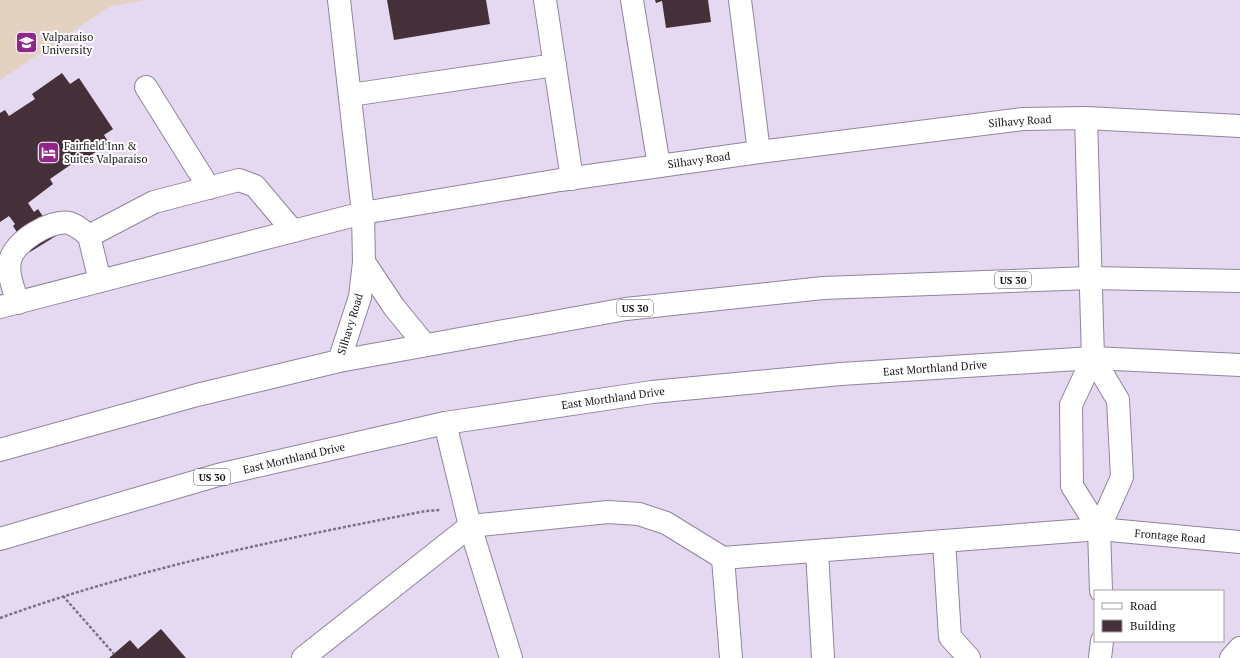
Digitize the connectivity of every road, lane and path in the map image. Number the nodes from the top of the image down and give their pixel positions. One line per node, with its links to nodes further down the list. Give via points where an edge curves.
1 (339, 0): 9 (main road)
2 (545, 0): 7 (main road)
3 (632, 0): 6 (main road)
4 (644, 0): 6 (main road, via 645,5)
5 (740, 0): 12 (main road)
6 (637, 31): 13 (main road)
7 (555, 65): 9 (main road); 14 (main road)
8 (146, 86): 15 (main road)
9 (350, 95): 16 (main road)
10 (1086, 118): 11 (main road, Silhavy Road); 12 (main road, Silhavy Road, via 1023,119); 20 (main road)
11 (1240, 126)
12 (759, 152): 13 (main road, Silhavy Road)
13 (659, 166): 14 (main road, Silhavy Road)
14 (572, 178): 16 (main road, Silhavy Road)
15 (209, 188): 17 (main road, via 239,180 256,186); 18 (main road, via 154,202)
16 (363, 213): 17 (main road); 19 (main road, Silhavy Road)
17 (293, 231): 21 (main road)
18 (89, 236): 21 (main road); 23 (main road, via 79,227 57,223 28,237 17,247 10,259)
19 (364, 262): 24 (main road, via 394,307); 26 (main road, Silhavy Road, via 360,297)
20 (1091, 278): 22 (main road, US 30); 24 (main road, US 30, via 824,288 626,309); 25 (main road)
21 (100, 281): 23 (main road)
22 (1240, 281)
23 (9, 305)
24 (425, 345): 26 (main road, US 30)
25 (1093, 358): 27 (main road, East Morthland Drive / US 30); 28 (main road, East Morthland Drive / US 30, via 841,374 665,391); 31 (main road, via 1118,400 1122,477); 31 (main road, via 1071,405 1072,486)
26 (339, 361): 29 (main road, US 30, via 197,395)
27 (1240, 365)
28 (445, 423): 30 (main road); 32 (main road, East Morthland Drive / US 30, via 218,475)
29 (0, 450)
30 (468, 517): 36 (main road, via 608,512 640,514 666,523); 38 (path, via 426,511 297,536 168,567); 44 (main road); 45 (main road)
31 (1099, 529): 33 (main road, Frontage Road); 34 (main road, Frontage Road); 37 (main road)
32 (0, 539)
33 (944, 541): 35 (main road, Frontage Road); 47 (main road, via 950,637)
34 (1240, 542)
35 (817, 550): 36 (main road, Frontage Road); 42 (main road)
36 (723, 558): 46 (main road)
37 (1101, 590)
38 (63, 596): 39 (path); 43 (path)
39 (0, 618)
40 (1102, 642): 48 (main road)
41 (1240, 648): 49 (main road)
42 (823, 651)
43 (114, 654)
44 (303, 658)
45 (511, 658)
46 (731, 658)
47 (969, 658)
48 (1100, 658)
49 (1231, 658)

